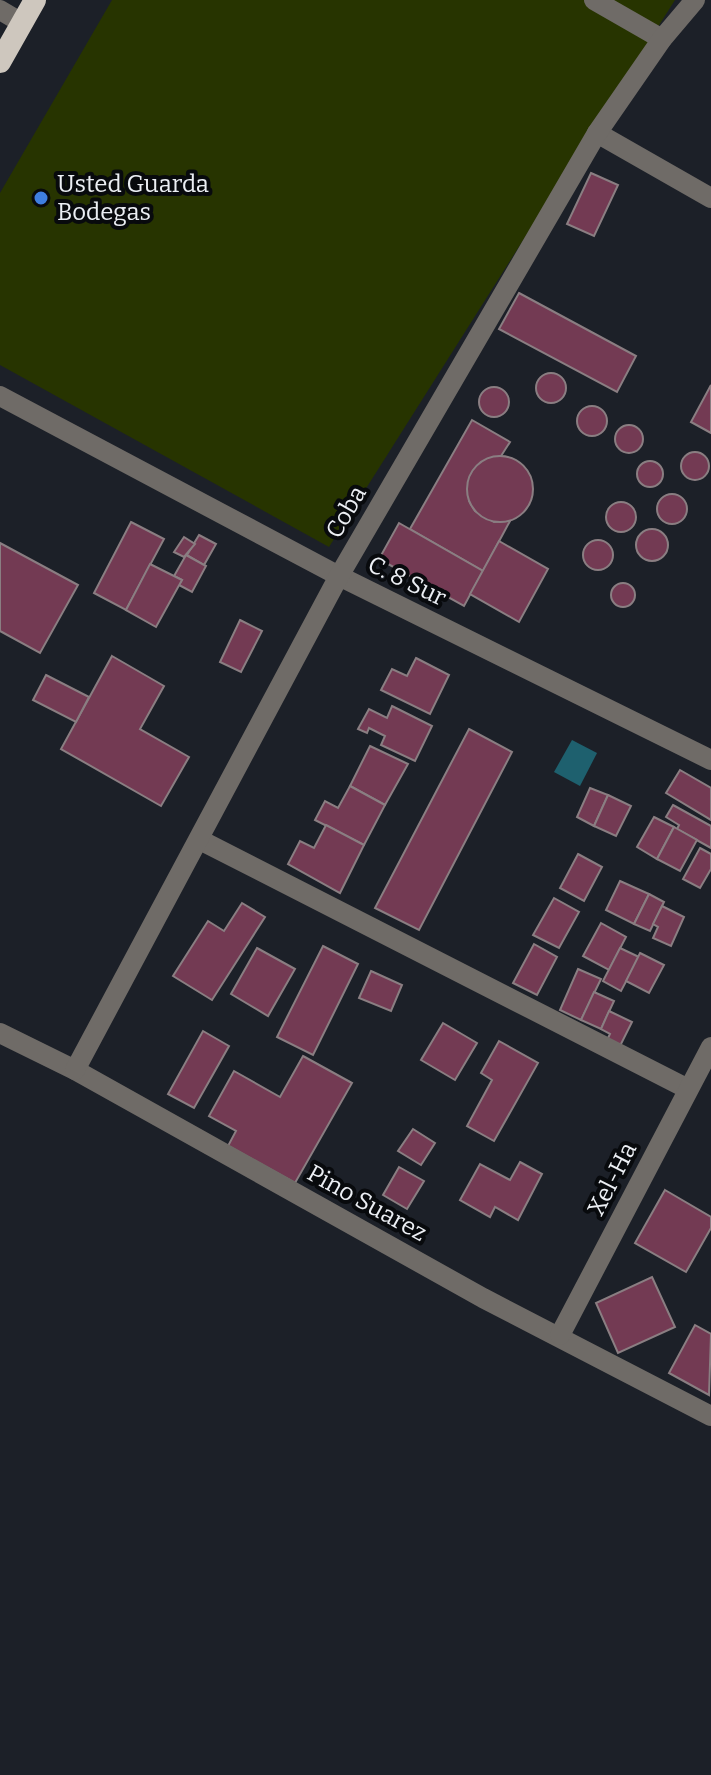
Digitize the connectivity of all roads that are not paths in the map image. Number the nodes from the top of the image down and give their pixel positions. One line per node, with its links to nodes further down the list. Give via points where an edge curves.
1 (35, 0): 5 (highway)
2 (594, 0): 6 (street)
3 (695, 0): 6 (street, Coba)
4 (0, 10): 5 (street)
5 (22, 23): 7 (highway)
6 (662, 39): 8 (street, Coba)
7 (0, 62)
8 (597, 133): 9 (street); 11 (street, Coba)
9 (711, 198)
10 (0, 396): 11 (street, C. 8 Sur)
11 (339, 576): 12 (street, C. 8 Sur); 13 (street, Coba)
12 (711, 760)
13 (200, 840): 16 (street, Coba); 17 (street)
14 (0, 1033): 16 (street, Pino Suarez)
15 (711, 1047): 17 (street, Xel-Ha)
16 (75, 1070): 18 (street, Pino Suarez, via 483,1298)
17 (688, 1089): 18 (street, Xel-Ha)
18 (560, 1335): 19 (street, Pino Suarez)
19 (711, 1416)

